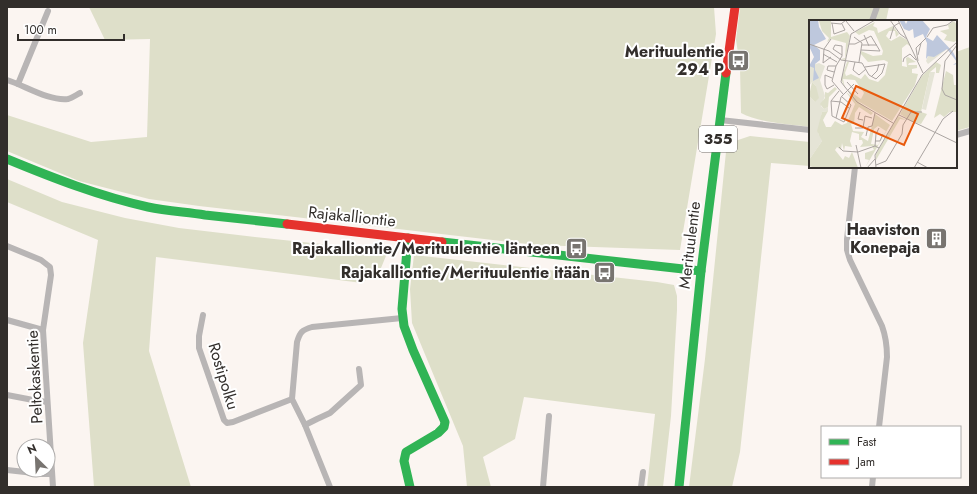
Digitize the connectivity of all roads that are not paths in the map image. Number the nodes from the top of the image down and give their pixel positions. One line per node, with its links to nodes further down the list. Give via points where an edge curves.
1 (735, 7): 8 (street, Merituulentie / 355)
2 (877, 7): 4 (street)
3 (48, 11): 6 (street)
4 (872, 20)
5 (7, 80): 6 (street)
6 (18, 84): 7 (street, via 58,99 70,99)
7 (80, 93)
8 (720, 120): 9 (street); 16 (street, Merituulentie / 355)
9 (809, 130)
10 (970, 132): 11 (street)
11 (957, 135)
12 (7, 159): 14 (street, Rajakalliontie, via 81,188 150,206)
13 (855, 168): 27 (street, via 846,239 847,250 886,337)
14 (408, 238): 16 (street, Rajakalliontie); 18 (street)
15 (7, 246): 20 (street, Peltokaskentie, via 41,260 50,267)
16 (701, 271): 34 (street, Merituulentie / 355)
17 (203, 315): 23 (street, Rostipolku, via 199,348 227,423)
18 (402, 318): 23 (street, via 303,330 296,342); 31 (street, via 410,345 445,422 438,433 406,452 404,461)
19 (7, 320): 20 (street)
20 (42, 330): 24 (street, Peltokaskentie)
21 (359, 369): 26 (street, via 361,385 330,413)
22 (7, 395): 24 (street)
23 (292, 399): 26 (street)
24 (47, 402): 28 (street, Peltokaskentie)
25 (549, 416): 32 (street)
26 (305, 425): 30 (street)
27 (879, 426)
28 (50, 438)
29 (642, 472): 33 (street)
30 (330, 487)
31 (410, 487)
32 (543, 487)
33 (641, 487)
34 (678, 487)

